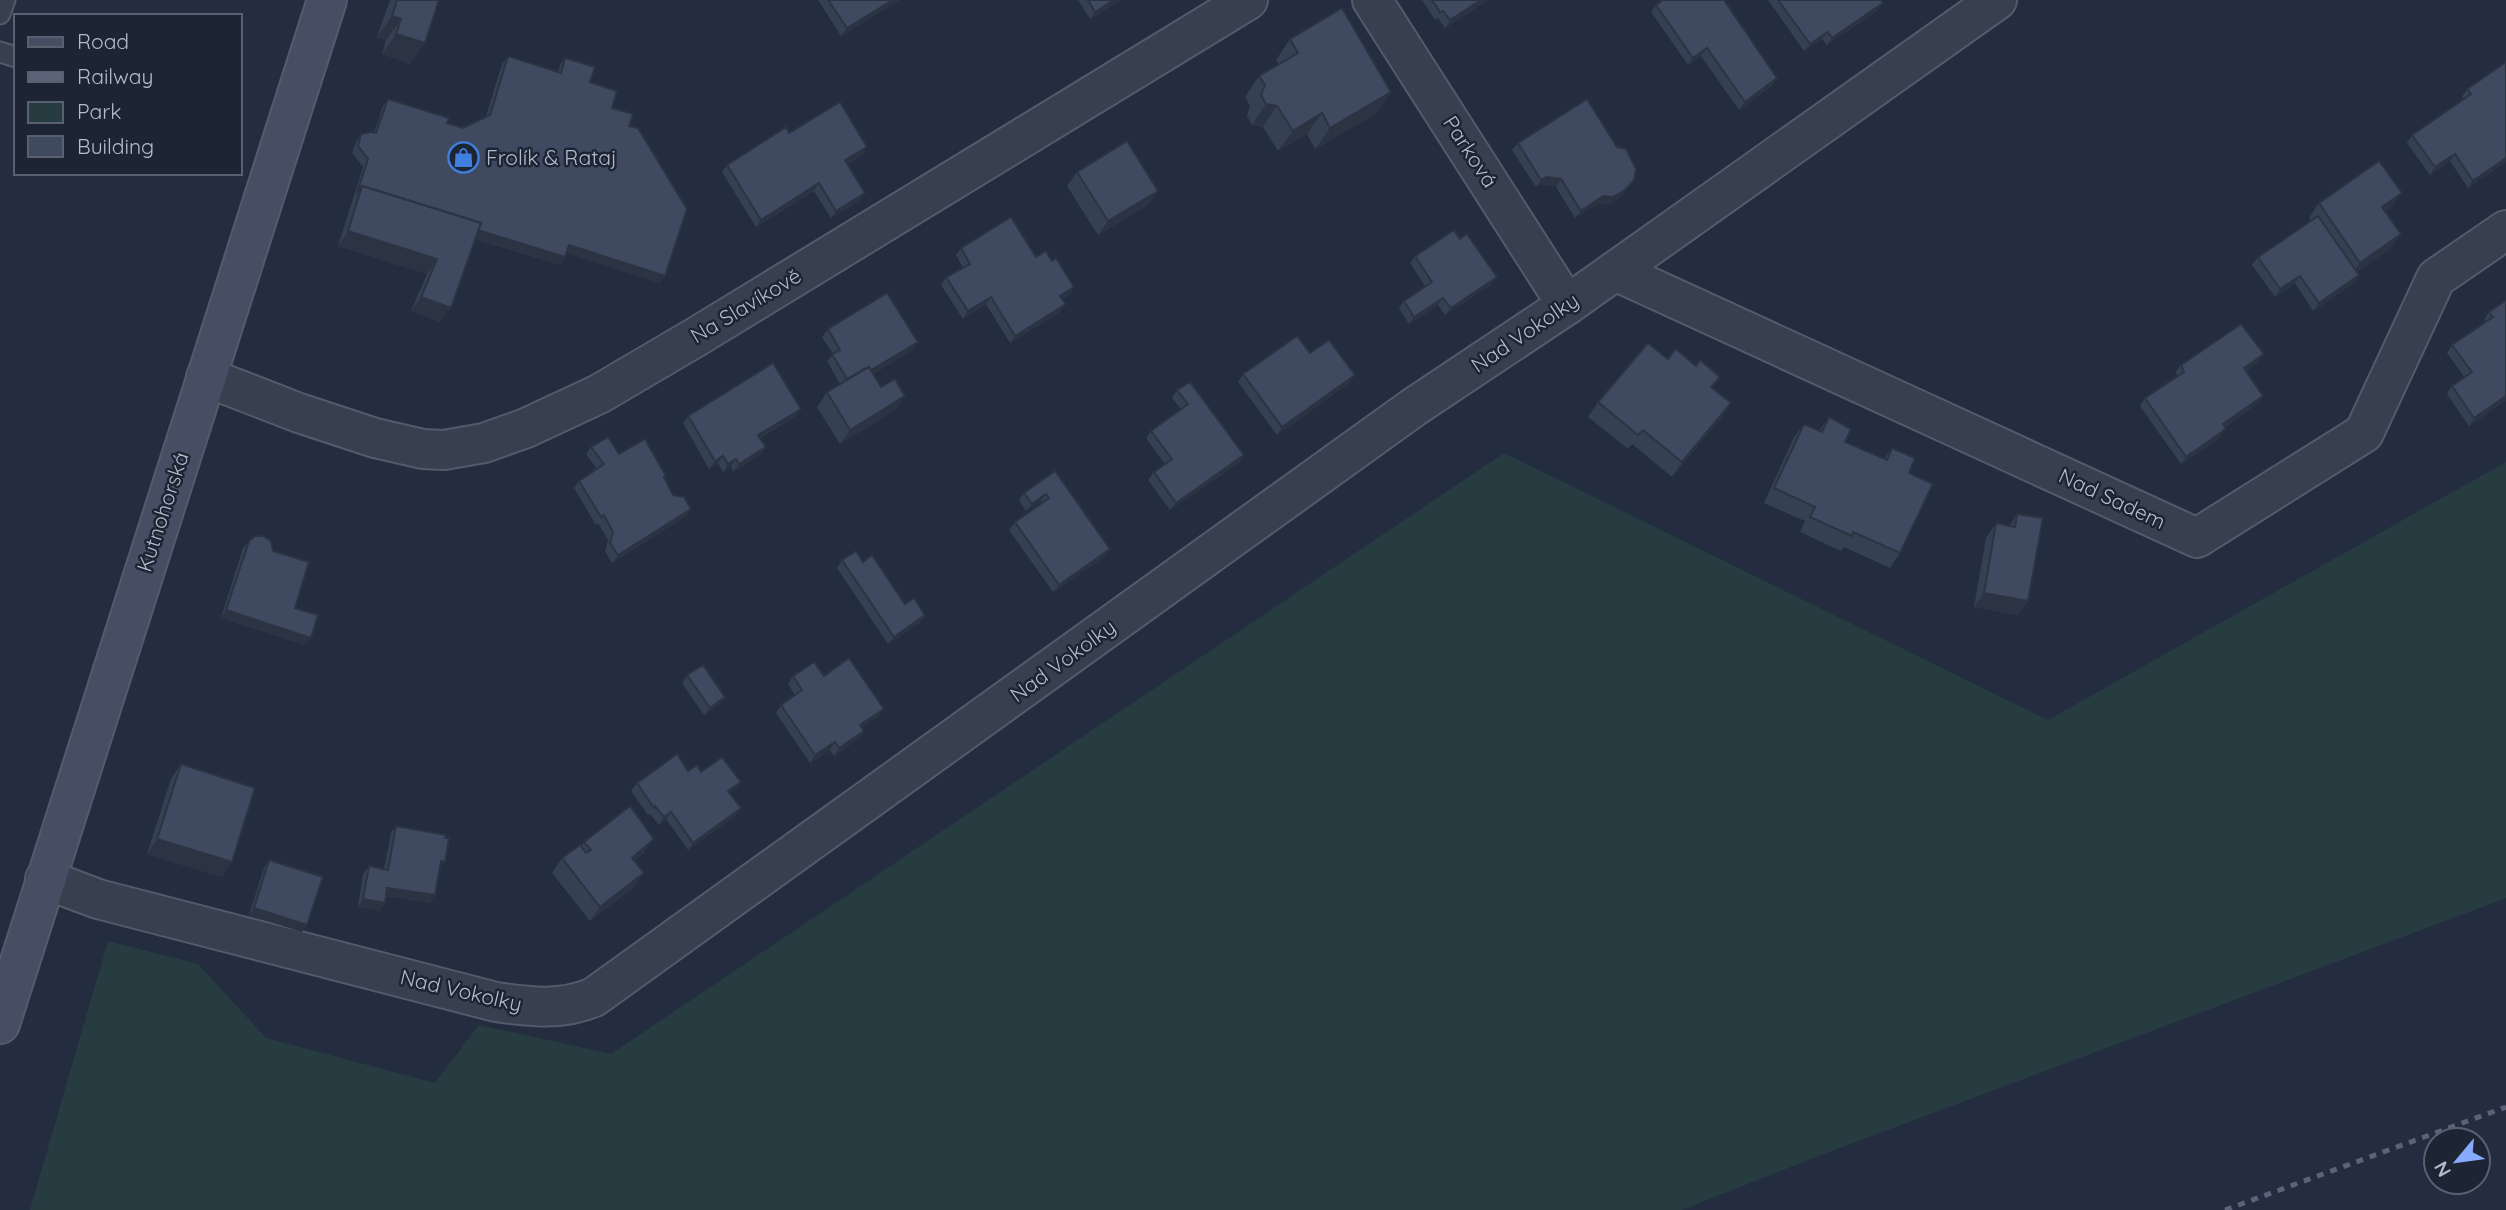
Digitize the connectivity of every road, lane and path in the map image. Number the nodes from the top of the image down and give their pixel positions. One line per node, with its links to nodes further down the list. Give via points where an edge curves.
1 (5, 0): 6 (lane)
2 (327, 0): 10 (main road, Kutnohorská)
3 (1248, 0): 10 (street, Na Slavíkově, via 696,337 599,394 526,429 484,443 424,449 362,434)
4 (1372, 0): 9 (street, Parková)
5 (1997, 0): 8 (street, Nad Vokolky)
6 (0, 14)
7 (2506, 230): 8 (street, Nad Sadem, via 2436,278 2364,433 2197,538)
8 (1615, 271): 9 (street, Nad Vokolky)
9 (1567, 305): 11 (street, Nad Vokolky, via 1414,407 617,983 582,1002 552,1007 496,1002 120,905)
10 (206, 377): 11 (main road, Kutnohorská)
11 (45, 879): 12 (main road, Kutnohorská)
12 (0, 1024)

